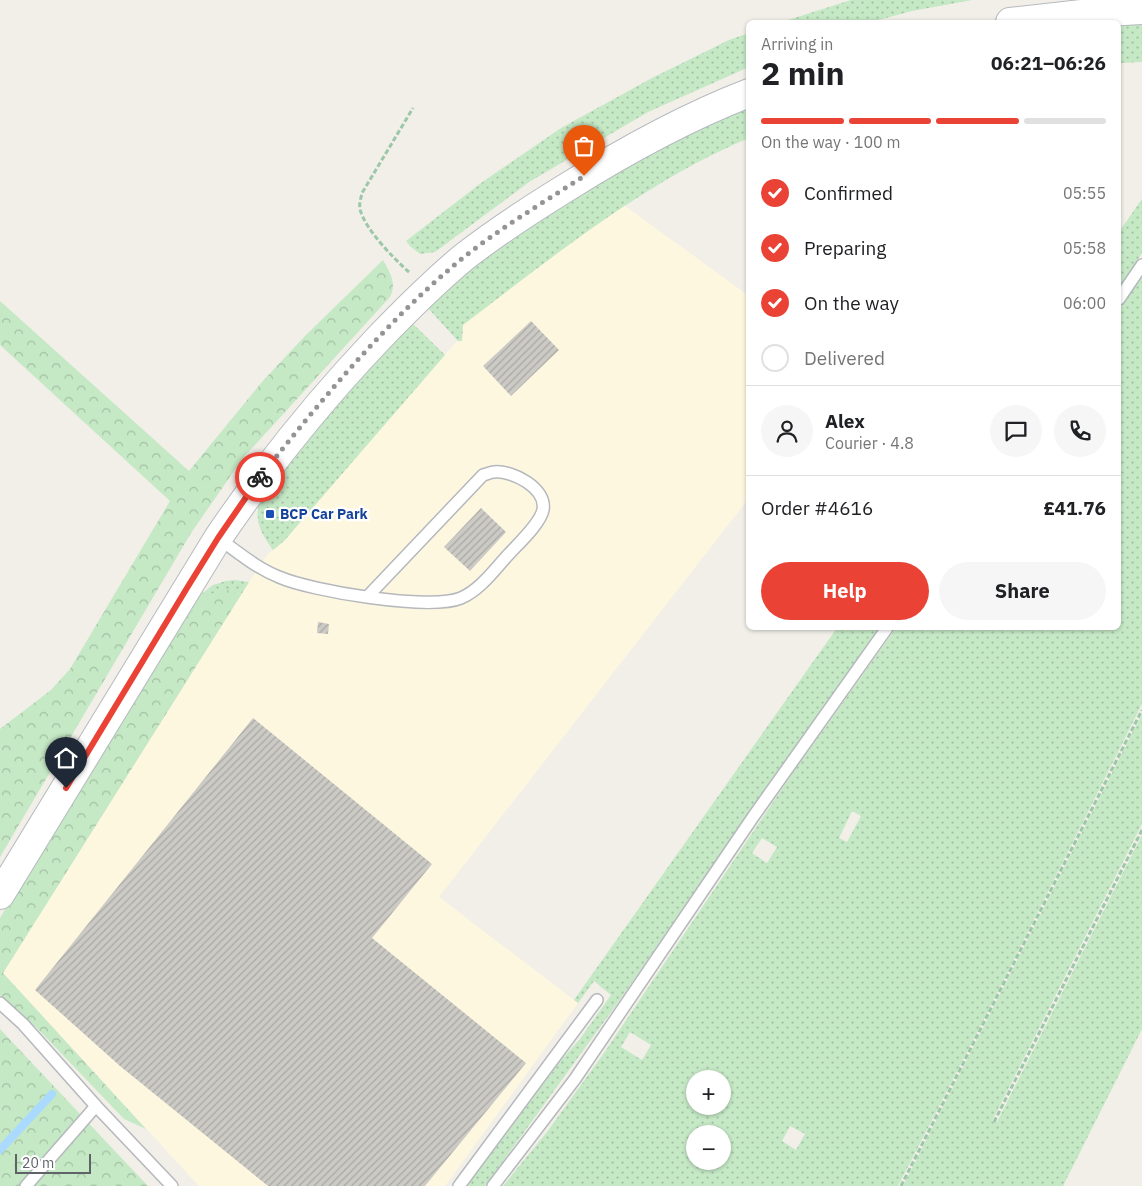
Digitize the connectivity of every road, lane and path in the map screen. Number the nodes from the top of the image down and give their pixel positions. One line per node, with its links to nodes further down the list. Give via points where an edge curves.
1 (1142, 10): 2 (street)
2 (1028, 20)
3 (746, 93): 6 (street, via 638,145 584,176 525,213 465,257)
4 (413, 108): 6 (path, via 362,193 360,210 388,254)
5 (1142, 265): 7 (lane)
6 (428, 290): 8 (street, via 351,368 296,432 252,487)
7 (1121, 296)
8 (218, 538): 9 (lane, via 258,567 277,576 309,586); 13 (street)
9 (368, 596): 9 (lane, via 426,602 453,601 464,597 534,525 543,511 538,492 509,474 495,472 483,475)
10 (886, 630): 21 (lane, via 748,824 575,1079)
11 (1142, 710): 22 (path)
12 (1142, 830): 17 (path)
13 (0, 895)
14 (597, 1000): 20 (lane)
15 (0, 1003): 16 (lane, via 23,1024)
16 (96, 1106): 18 (lane); 19 (lane)
17 (994, 1122)
18 (26, 1186)
19 (172, 1186)
20 (459, 1186)
21 (493, 1186)
22 (901, 1186)

